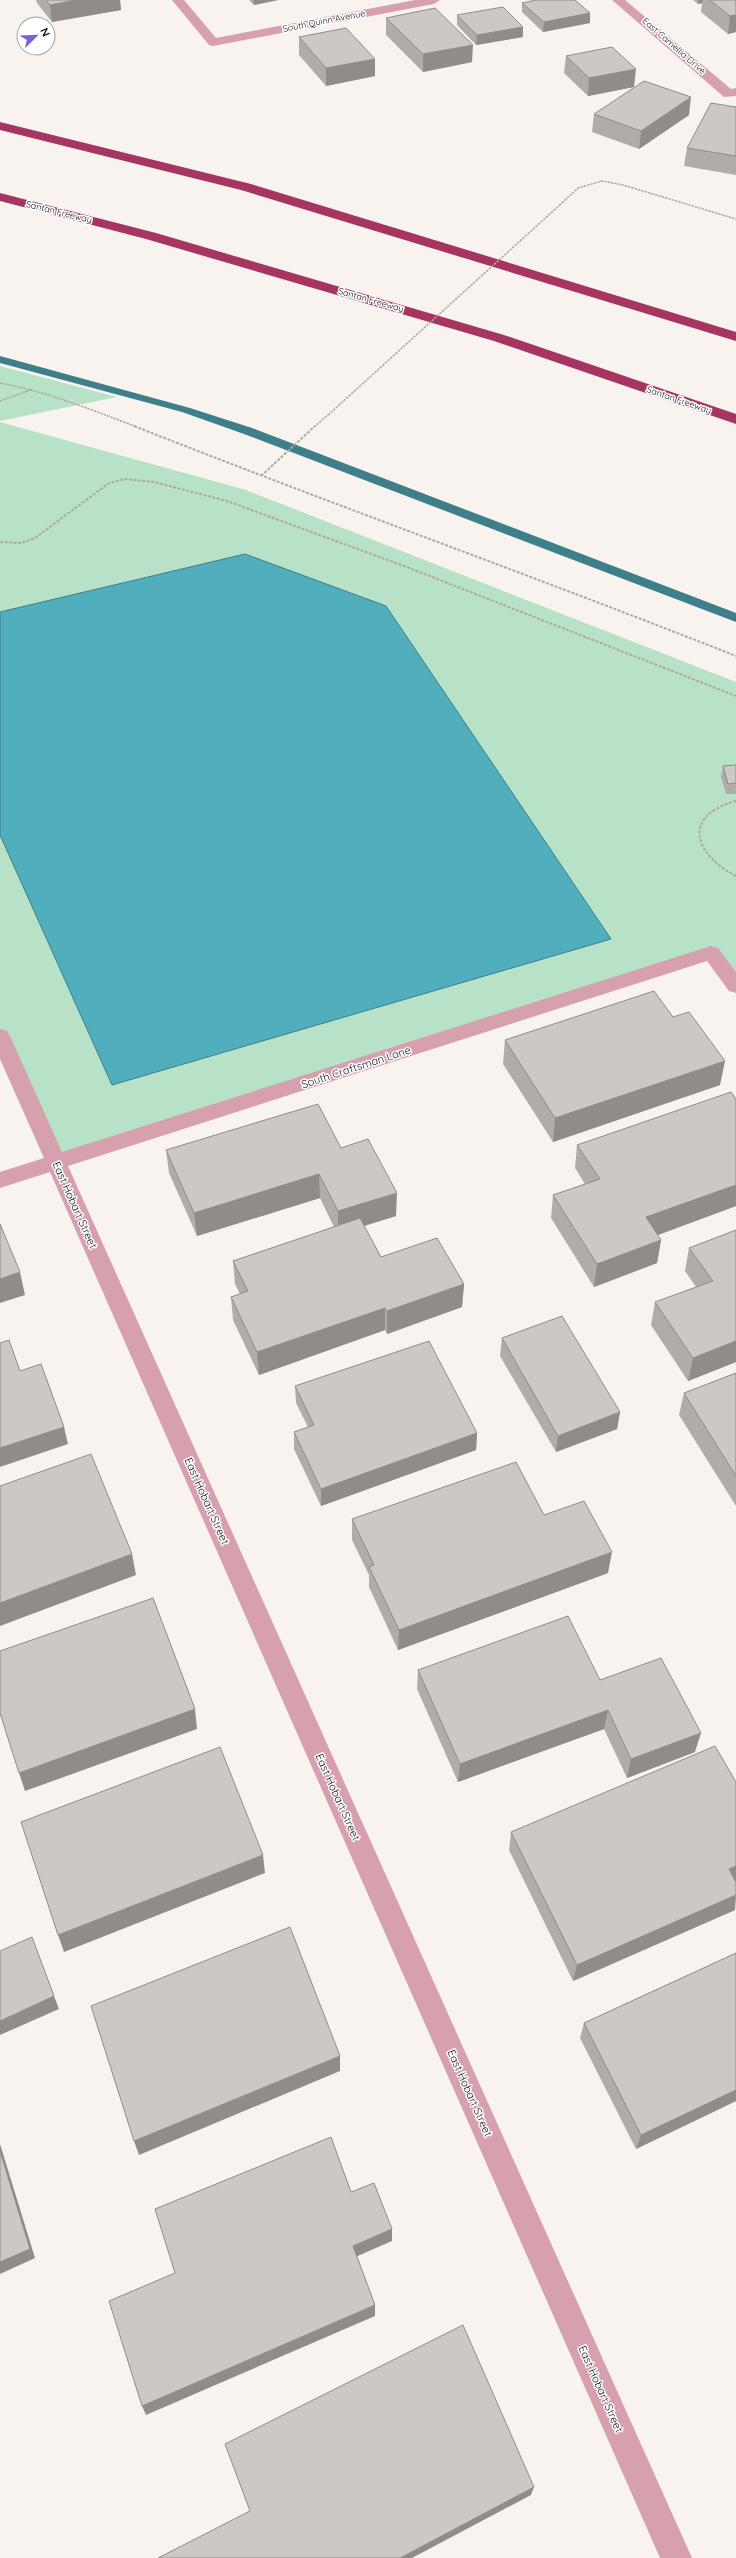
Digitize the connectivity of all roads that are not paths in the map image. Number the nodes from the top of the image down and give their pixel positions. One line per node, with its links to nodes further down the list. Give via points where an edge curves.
1 (178, 0): 2 (street, South Quinn Avenue, via 213,42)
2 (434, 0)
3 (618, 0): 4 (street, East Camellia Drive)
4 (732, 93)
5 (0, 126): 7 (highway, via 246,187)
6 (0, 197): 8 (highway, Santan Freeway, via 151,236 499,338)
7 (736, 337)
8 (736, 419)
9 (736, 986): 11 (street, South Craftsman Lane, via 711,953)
10 (0, 1036): 11 (street, East Hobart Street)
11 (57, 1162): 12 (street, South Craftsman Lane); 13 (street, East Hobart Street)
12 (0, 1180)
13 (676, 2558)

